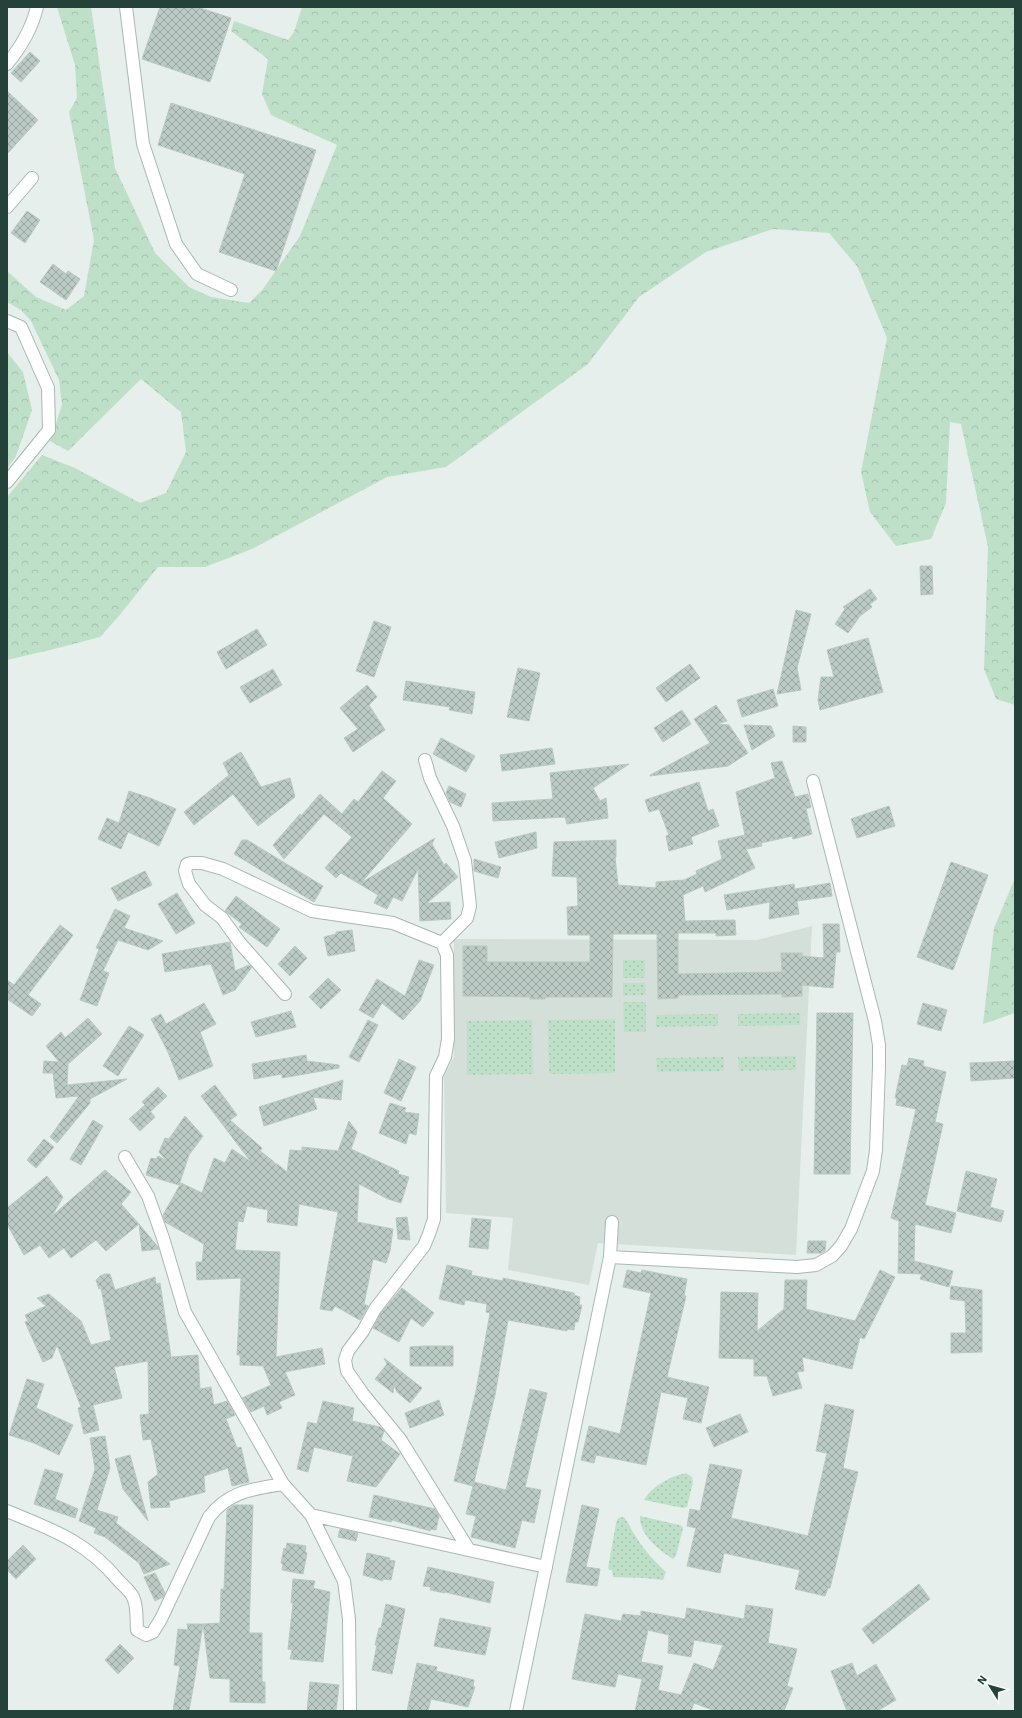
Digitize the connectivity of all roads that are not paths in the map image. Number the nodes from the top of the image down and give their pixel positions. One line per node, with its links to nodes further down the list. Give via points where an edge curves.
1 (37, 7): 3 (street, via 22,43)
2 (126, 7): 6 (street, via 143,144 176,244 197,274)
3 (7, 64)
4 (32, 178): 5 (street)
5 (7, 206)
6 (231, 290)
7 (7, 321): 8 (street, via 21,327 48,388 49,430)
8 (7, 482)
9 (425, 760): 11 (street, via 430,778 453,826 464,861 470,906 467,918)
10 (814, 781): 15 (street, via 879,1045 873,1171 851,1229 832,1256 816,1264 797,1267)
11 (442, 943): 12 (street, via 392,923 312,911 223,869 202,863 187,864 185,871 190,884 205,905 222,918 240,943); 19 (street, via 447,955 448,1039 445,1057 436,1076 434,1219 424,1246 375,1309 348,1351 346,1360 347,1371 400,1439)
12 (285, 994)
13 (126, 1157): 16 (street, via 148,1196 185,1312)
14 (612, 1222): 15 (street)
15 (610, 1257): 20 (street)
16 (283, 1484): 17 (street, via 232,1496 218,1506 209,1517 161,1619 153,1632 146,1635 137,1630 133,1597 92,1553 75,1541); 18 (street)
17 (7, 1511)
18 (311, 1515): 19 (street); 21 (street, via 344,1581 350,1619)
19 (469, 1550): 20 (street)
20 (546, 1566): 22 (street)
21 (350, 1711)
22 (516, 1711)

